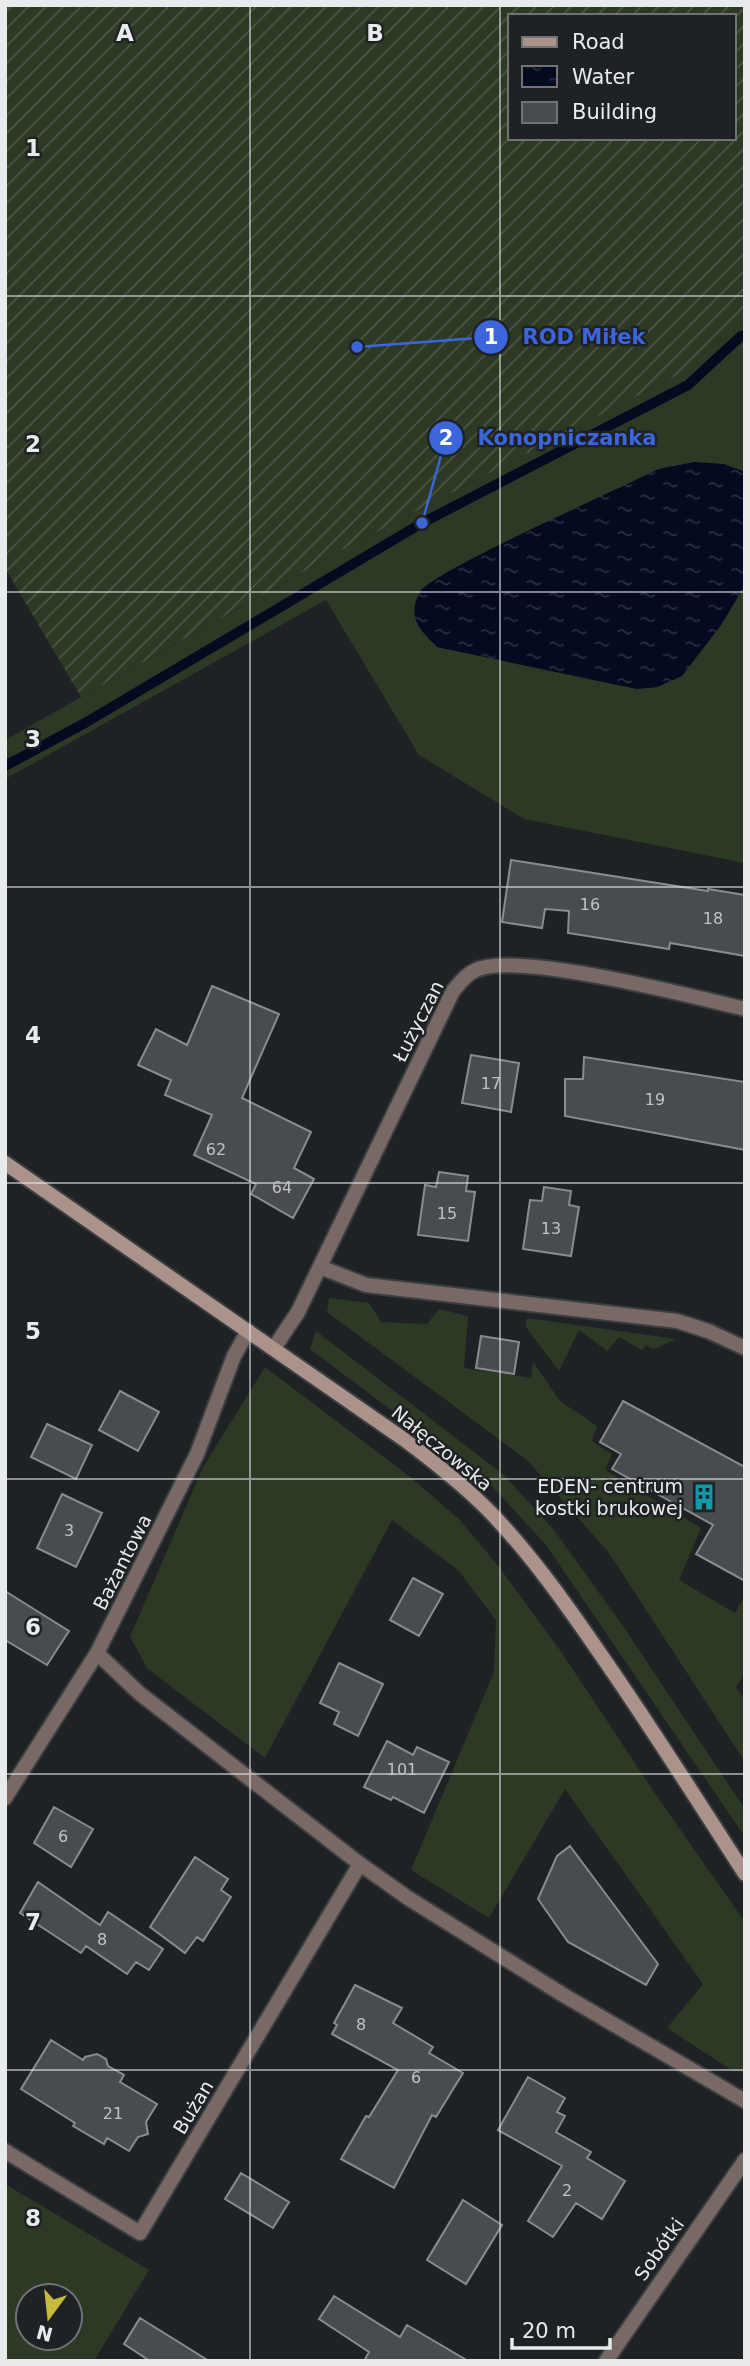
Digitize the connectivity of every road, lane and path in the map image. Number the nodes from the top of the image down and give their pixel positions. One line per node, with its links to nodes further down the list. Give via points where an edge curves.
1 (745, 1009): 3 (street, Łużyczan, via 571,972 496,966 464,977 453,991)
2 (5, 1163): 4 (main road, Nałęczowska)
3 (320, 1267): 5 (street, Łużyczan); 6 (street, via 366,1285 677,1321)
4 (248, 1331): 5 (main road, Nałęczowska); 7 (street, Bażantowa, via 197,1454)
5 (274, 1348): 10 (main road, Nałęczowska, via 430,1459 509,1533 563,1600)
6 (745, 1348)
7 (97, 1653): 8 (street, Bażantowa); 9 (street, via 139,1693)
8 (5, 1798)
9 (360, 1864): 11 (street, via 565,1996); 12 (street, Bużan, via 140,2233)
10 (745, 1874)
11 (745, 2101)
12 (5, 2151)
13 (745, 2160): 14 (street, Sobótki)
14 (606, 2361)

